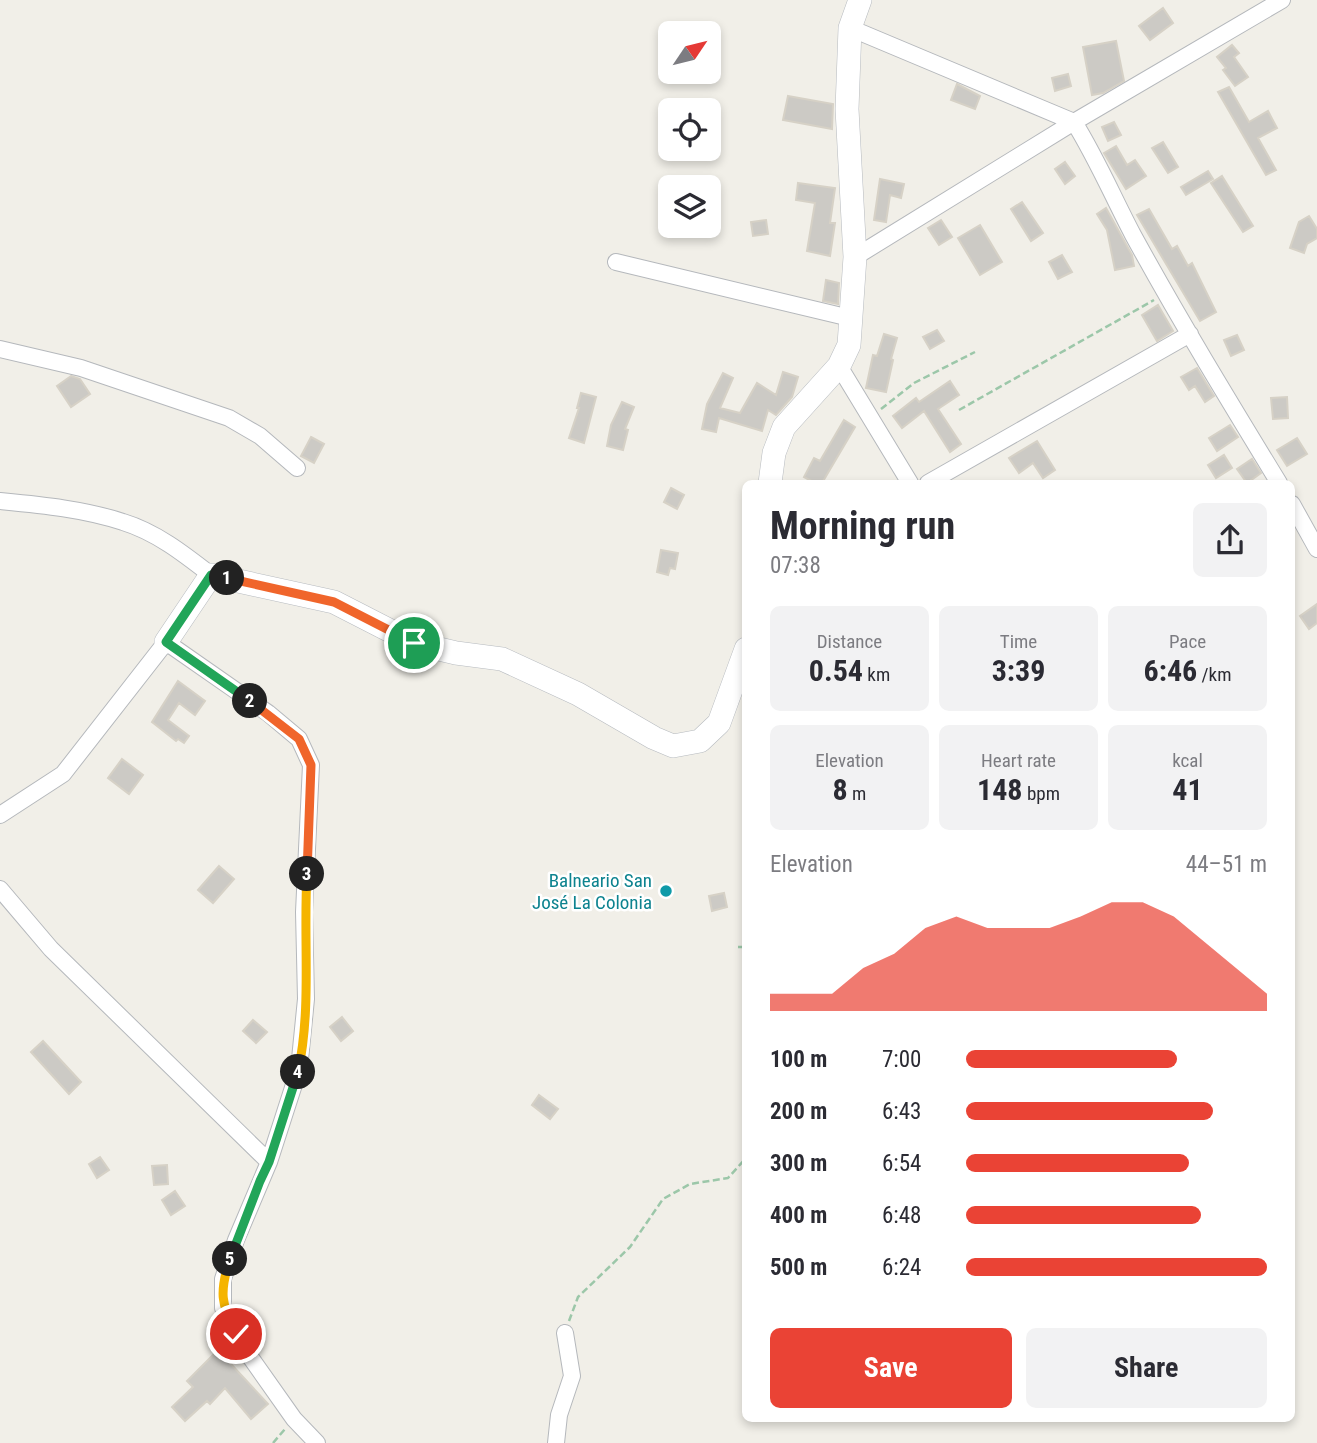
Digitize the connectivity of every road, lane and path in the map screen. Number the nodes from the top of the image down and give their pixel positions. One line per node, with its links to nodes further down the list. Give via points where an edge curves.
1 (860, 0): 3 (street)
2 (1282, 0): 4 (street)
3 (850, 28): 4 (street); 5 (street, via 847,108)
4 (1074, 122): 5 (street); 7 (street)
5 (855, 257): 8 (street)
6 (616, 262): 8 (street)
7 (1166, 293): 9 (street); 13 (path)
8 (850, 318): 12 (street, via 849,345)
9 (1190, 334): 18 (street); 19 (street)
10 (0, 349): 15 (street, via 81,368 220,415 260,436)
11 (975, 352): 14 (path, via 914,383)
12 (839, 366): 14 (street); 16 (street, via 784,427)
13 (959, 410)
14 (870, 417): 17 (street)
15 (297, 468)
16 (770, 480)
17 (908, 480)
18 (933, 480)
19 (1277, 480)
20 (0, 501): 23 (street, via 124,522 174,546)
21 (1295, 509): 22 (street)
22 (1317, 549)
23 (211, 575): 24 (street); 25 (street, via 334,602 414,643 502,659 673,746 700,741 719,723)
24 (166, 642): 26 (street, via 63,774); 30 (street, via 299,739 311,765 304,912 306,999 299,1069)
25 (742, 660)
26 (0, 815)
27 (0, 889): 30 (street, via 51,949)
28 (738, 947): 29 (path)
29 (742, 947)
30 (269, 1162): 33 (street, via 223,1279 223,1308 246,1351 294,1419)
31 (742, 1163): 32 (path, via 729,1178 690,1184 663,1199 630,1247 578,1297)
32 (565, 1334): 34 (street, via 572,1376 559,1415)
33 (317, 1443)
34 (556, 1443)

